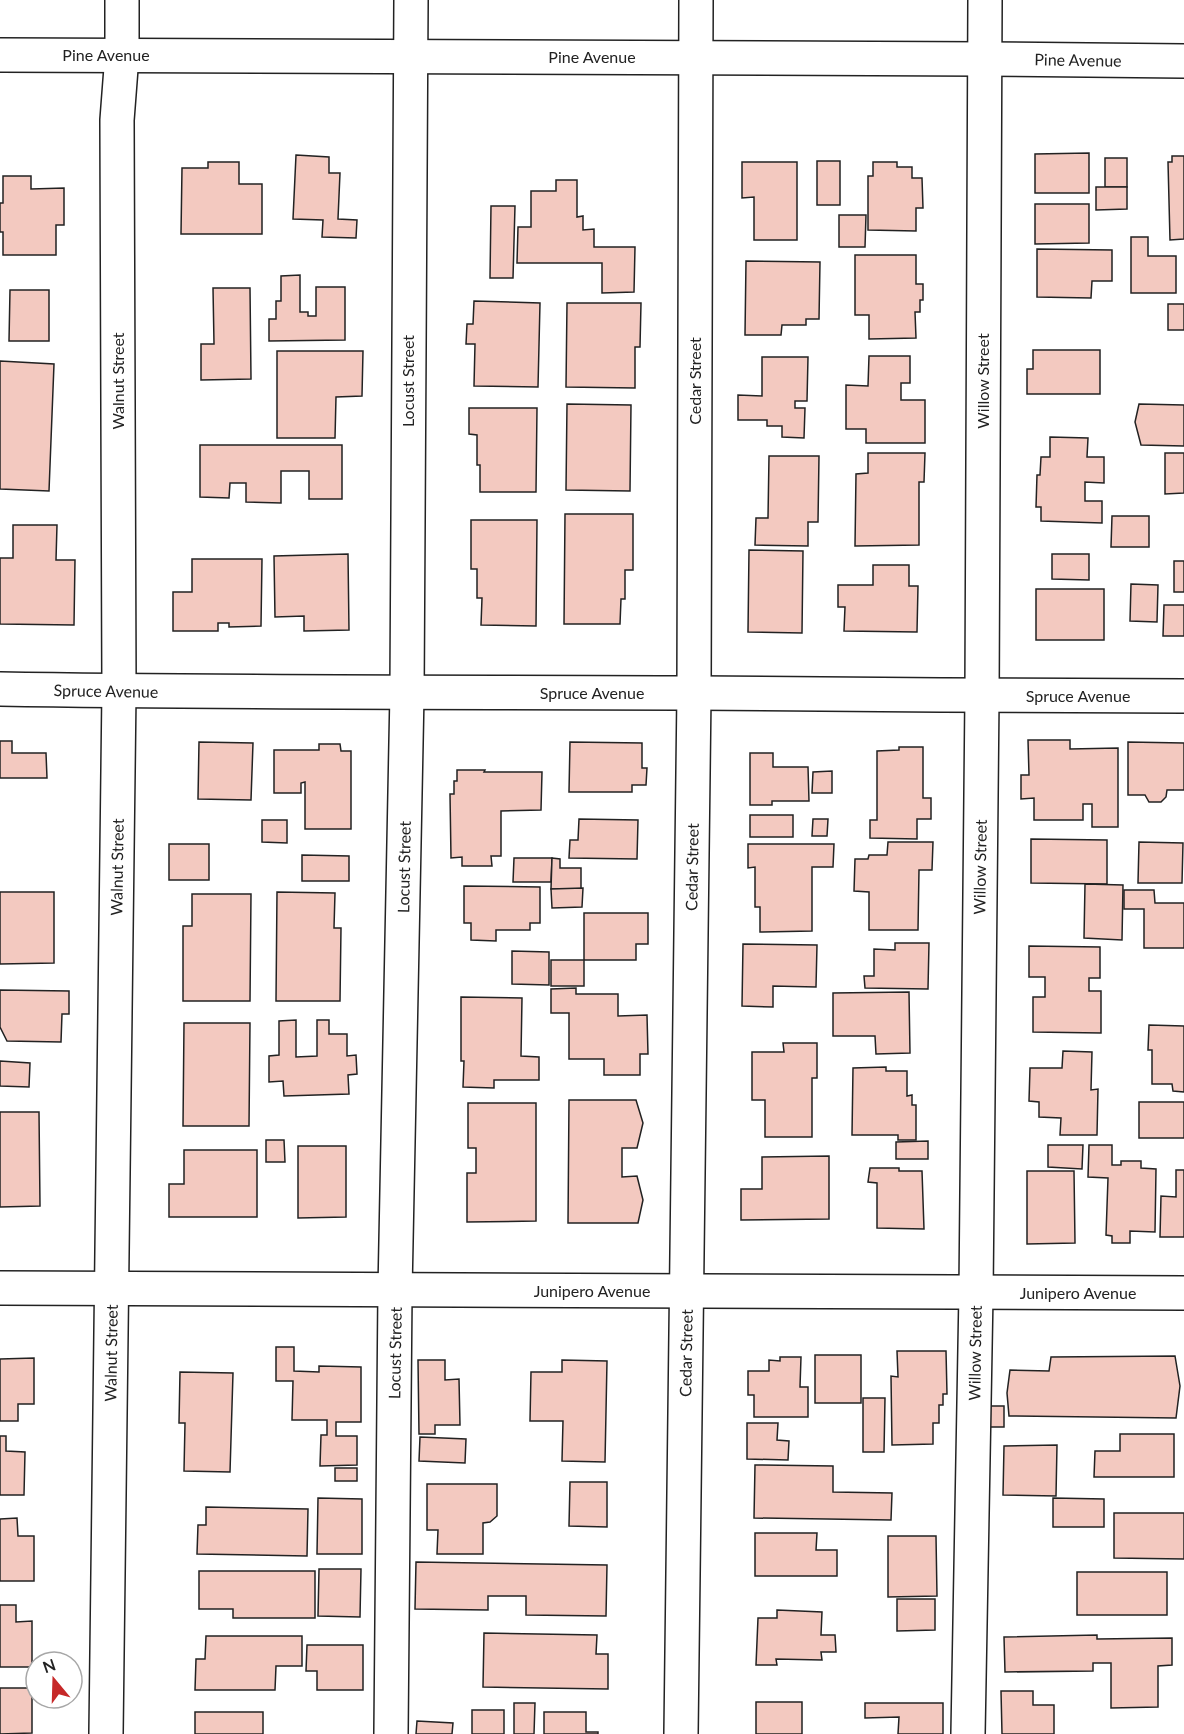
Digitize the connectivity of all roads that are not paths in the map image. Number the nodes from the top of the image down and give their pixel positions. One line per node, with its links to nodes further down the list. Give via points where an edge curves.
1 (122, 0): 6 (street, Walnut Street)
2 (411, 0): 7 (street, Locust Street)
3 (696, 0): 8 (street, Cedar Street)
4 (985, 0): 9 (street, Willow Street)
5 (0, 55): 6 (street, Pine Avenue)
6 (122, 55): 7 (street, Pine Avenue); 12 (street, Walnut Street, via 117,120)
7 (410, 56): 8 (street, Pine Avenue); 13 (street, Locust Street)
8 (696, 58): 9 (street, Pine Avenue); 14 (street, Cedar Street)
9 (984, 59): 10 (street, Pine Avenue); 15 (street, Willow Street)
10 (1184, 61)
11 (0, 689): 12 (street, Spruce Avenue)
12 (119, 691): 13 (street, Spruce Avenue); 18 (street, Walnut Street)
13 (407, 693): 14 (street, Spruce Avenue); 20 (street, Locust Street)
14 (694, 693): 15 (street, Spruce Avenue); 19 (street, Cedar Street)
15 (982, 696): 16 (street, Spruce Avenue); 21 (street, Willow Street)
16 (1184, 696)
17 (0, 1288): 18 (street, Junipero Avenue)
18 (112, 1289): 20 (street, Junipero Avenue); 23 (street, Walnut Street)
19 (687, 1290): 20 (street, Junipero Avenue); 21 (street, Junipero Avenue); 25 (street, Cedar Street)
20 (395, 1291): 24 (street, Locust Street)
21 (976, 1293): 22 (street, Junipero Avenue); 26 (street, Willow Street)
22 (1184, 1293)
23 (106, 1734)
24 (391, 1734)
25 (681, 1734)
26 (968, 1734)

